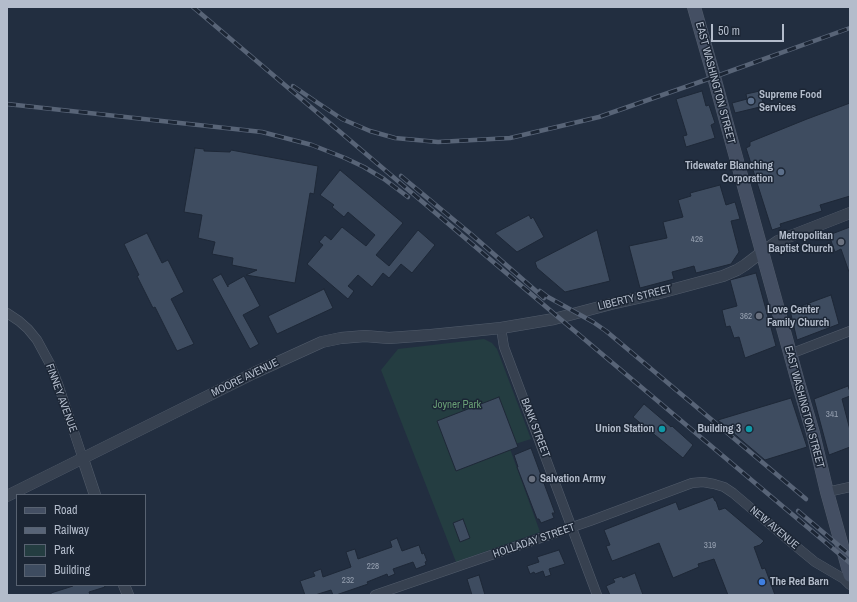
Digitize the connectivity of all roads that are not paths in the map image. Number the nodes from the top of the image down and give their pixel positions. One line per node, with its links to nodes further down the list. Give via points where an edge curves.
1 (694, 7): 3 (main road, EAST WASHINGTON STREET)
2 (850, 212): 3 (street, LIBERTY STREET, via 778,241)
3 (762, 252): 5 (street, LIBERTY STREET, via 745,266 723,276 554,319); 7 (main road, EAST WASHINGTON STREET)
4 (7, 313): 8 (street, FINNEY AVENUE, via 28,329 50,364)
5 (500, 328): 8 (street, MOORE AVENUE, via 388,338 365,336 322,342 254,373); 14 (street, BANK STREET, via 504,347)
6 (850, 331): 7 (street)
7 (790, 354): 11 (main road, EAST WASHINGTON STREET)
8 (83, 459): 12 (street, FINNEY AVENUE); 13 (street, MOORE AVENUE)
9 (692, 483): 14 (street, HOLLADAY STREET); 16 (street, NEW AVENUE, via 703,482 724,487 815,562)
10 (850, 487): 11 (street)
11 (827, 492): 15 (main road, EAST WASHINGTON STREET)
12 (95, 494)
13 (7, 496)
14 (572, 527): 17 (street, HOLLADAY STREET); 18 (street, BANK STREET)
15 (850, 575)
16 (850, 585)
17 (375, 595)
18 (597, 595)

